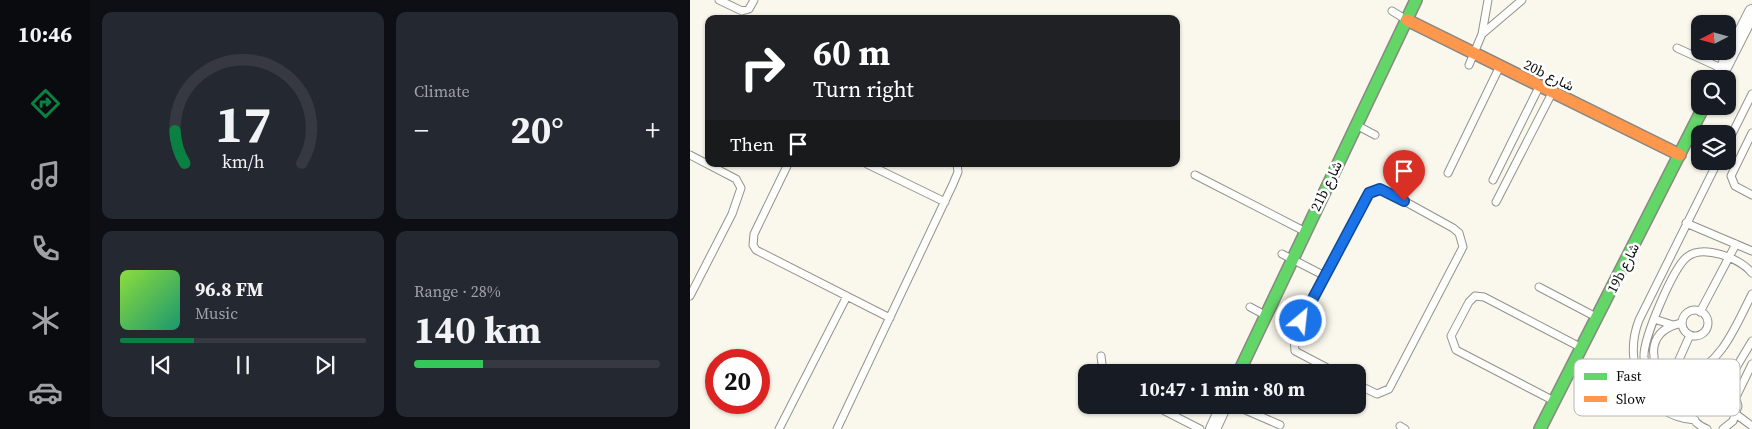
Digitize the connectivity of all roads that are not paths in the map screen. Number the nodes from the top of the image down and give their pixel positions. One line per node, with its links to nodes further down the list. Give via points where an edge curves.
1 (719, 0): 2 (lane, via 742,11 749,9)
2 (754, 0)
3 (1416, 0): 8 (street, 21b شارع)
4 (1488, 0): 9 (lane)
5 (1522, 0): 9 (lane)
6 (1392, 11): 8 (lane)
7 (1752, 12): 14 (street)
8 (1407, 20): 11 (street, 20b شارع); 19 (street, 21b شارع)
9 (1482, 34): 11 (lane)
10 (1677, 48): 13 (lane)
11 (1471, 60): 12 (street, 20b شارع)
12 (1500, 68): 15 (street, 20b شارع); 31 (lane)
13 (1714, 70)
14 (1723, 70)
15 (1539, 87): 16 (street, 20b شارع); 33 (lane)
16 (1552, 93): 23 (street, 20b شارع, via 1581,112); 36 (lane)
17 (1752, 94): 20 (lane)
18 (1700, 115): 23 (street, 19b شارع)
19 (1356, 125): 22 (lane); 38 (street, 21b شارع, via 1324,180)
20 (1736, 126)
21 (1752, 133): 34 (lane, via 1731,176 1735,186)
22 (1376, 135)
23 (1680, 154): 52 (street, 19b شارع, via 1634,234)
24 (690, 155): 25 (lane)
25 (705, 163)
26 (713, 167): 47 (lane, via 736,179 741,188 732,214)
27 (787, 167): 48 (lane, via 754,234 753,245 760,254)
28 (873, 167): 35 (lane)
29 (957, 167): 35 (lane, via 957,176)
30 (1713, 170): 37 (lane)
31 (1448, 173)
32 (1195, 175): 38 (lane)
33 (1493, 180)
34 (1752, 195)
35 (945, 202): 53 (lane)
36 (1496, 202)
37 (1686, 222): 39 (lane); 63 (lane, via 1639,320 1632,342)
38 (1304, 232): 41 (street, 21b شارع)
39 (1736, 244): 40 (lane); 42 (lane)
40 (1752, 251)
41 (1287, 256): 44 (lane); 51 (street, 21b شارع)
42 (1728, 259): 43 (lane); 50 (lane); 54 (lane, via 1705,252 1685,258)
43 (1752, 273)
44 (1325, 276): 70 (lane, via 1292,341 1295,351); 74 (lane, via 1365,198 1374,190 1386,191 1453,228 1462,240 1460,254 1389,389 1377,394)
45 (1539, 287): 52 (lane)
46 (1752, 294): 67 (lane)
47 (690, 296)
48 (846, 296): 53 (lane); 87 (lane)
49 (1250, 307): 51 (lane)
50 (1700, 312): 55 (lane, via 1690,312); 57 (lane, via 1708,321 1706,329 1701,335)
51 (1265, 315): 69 (street, 21b شارع)
52 (1598, 317): 59 (street, 19b شارع)
53 (890, 318): 88 (lane)
54 (1654, 319): 56 (lane); 64 (lane, via 1646,340)
55 (1682, 323): 56 (lane); 57 (lane)
56 (1674, 325): 65 (lane, via 1660,334 1653,349)
57 (1690, 335): 66 (lane)
58 (1752, 340): 60 (lane)
59 (1582, 348): 62 (street, 19b شارع); 76 (lane, via 1480,295 1469,302 1456,327 1451,340 1460,353)
60 (1750, 351): 73 (lane)
61 (1101, 356): 68 (lane)
62 (1576, 359)
63 (1634, 359)
64 (1644, 359)
65 (1654, 359)
66 (1678, 359)
67 (1715, 359)
68 (1102, 364)
69 (1243, 364)
70 (1320, 364)
71 (1574, 364): 76 (street, 19b شارع)
72 (1752, 364): 75 (lane)
73 (1740, 365)
74 (1366, 389)
75 (1740, 389)
76 (1555, 401): 83 (street, 19b شارع)
77 (1171, 414): 89 (lane)
78 (1220, 414): 90 (street)
79 (1255, 414): 85 (lane)
80 (1674, 416): 84 (lane)
81 (1736, 416): 92 (lane)
82 (1740, 416): 86 (lane)
83 (1539, 424)
84 (1696, 424): 91 (lane)
85 (1280, 425)
86 (1752, 426)
87 (779, 429)
88 (837, 429)
89 (1200, 429)
90 (1213, 429)
91 (1707, 429)
92 (1723, 429)

